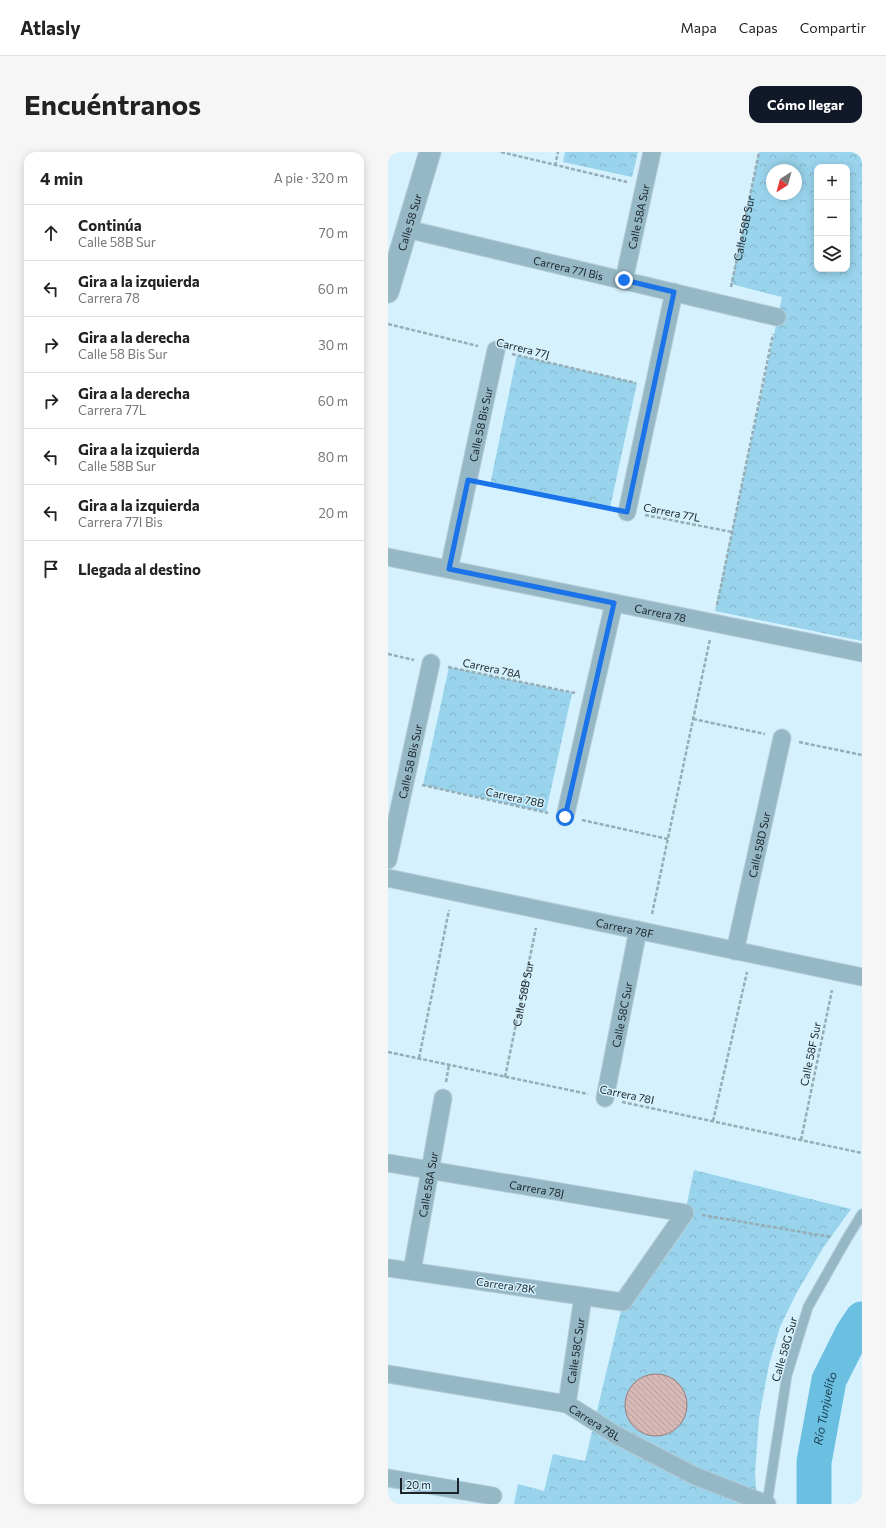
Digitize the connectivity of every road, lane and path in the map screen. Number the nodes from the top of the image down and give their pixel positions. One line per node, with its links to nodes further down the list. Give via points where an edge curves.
1 (430, 152): 8 (street, Calle 58 Sur)
2 (501, 152): 6 (path)
3 (558, 152): 6 (path)
4 (652, 152): 7 (street, Calle 58A Sur)
5 (759, 152): 12 (path, Calle 58B Sur)
6 (555, 166): 7 (path)
7 (644, 186): 9 (street, Calle 58A Sur)
8 (407, 229): 9 (street, Carrera 77I Bis); 10 (street, Calle 58 Sur)
9 (624, 280): 11 (street, Carrera 77I Bis)
10 (388, 292)
11 (674, 292): 12 (street, Carrera 77I Bis); 16 (street)
12 (727, 305): 13 (street, Carrera 77I Bis)
13 (777, 317)
14 (388, 324): 15 (path, Carrera 77J)
15 (496, 350): 16 (path, Carrera 77J); 17 (street, Calle 58 Bis Sur)
16 (654, 387): 18 (street)
17 (468, 480): 18 (path, Carrera 77L); 21 (street, Calle 58 Bis Sur)
18 (627, 512): 19 (path, Carrera 77L)
19 (732, 532)
20 (388, 557): 21 (street, Carrera 78)
21 (449, 569): 22 (street, Carrera 78)
22 (614, 603): 23 (street, Carrera 78); 26 (street)
23 (862, 653)
24 (388, 654): 25 (path, Carrera 78A)
25 (431, 663): 26 (path, Carrera 78A); 28 (street, Calle 58 Bis Sur)
26 (593, 697): 29 (street)
27 (782, 738): 36 (street, Calle 58D Sur)
28 (405, 781): 29 (path, Carrera 78B); 31 (street, Calle 58 Bis Sur)
29 (565, 817): 30 (path, Carrera 78B)
30 (668, 839)
31 (388, 860)
32 (388, 878): 33 (street, Carrera 78F)
33 (453, 892): 34 (street, Carrera 78F); 40 (path)
34 (540, 910): 35 (street, Carrera 78F); 41 (path, Calle 58B Sur)
35 (638, 930): 36 (street, Carrera 78F); 43 (street, Calle 58C Sur)
36 (743, 952): 37 (street, Carrera 78F); 44 (path)
37 (835, 971): 38 (street, Carrera 78F); 45 (path, Calle 58F Sur)
38 (862, 977)
39 (388, 1052): 40 (path, Carrera 78I)
40 (418, 1058): 41 (path, Carrera 78I)
41 (505, 1077): 43 (path, Carrera 78I)
42 (443, 1098): 48 (street, Calle 58A Sur)
43 (605, 1098): 44 (path, Carrera 78I)
44 (714, 1121): 45 (path, Carrera 78I)
45 (801, 1140): 46 (path, Carrera 78I)
46 (862, 1153)
47 (388, 1163): 48 (street, Carrera 78J)
48 (430, 1170): 49 (street, Carrera 78J); 53 (street, Calle 58A Sur)
49 (685, 1213): 51 (path); 54 (street, Carrera 78K, via 623,1302)
50 (862, 1214): 51 (lane, Calle 58G Sur)
51 (846, 1240): 59 (lane, Calle 58G Sur, via 808,1307 786,1375)
52 (388, 1268): 53 (street, Carrera 78K)
53 (412, 1271): 54 (street, Carrera 78K)
54 (583, 1297): 56 (street, Calle 58C Sur)
55 (388, 1374): 56 (street, Carrera 78L)
56 (567, 1404): 59 (street, Carrera 78L, via 616,1435 696,1476)
57 (388, 1478): 58 (street)
58 (493, 1496)
59 (767, 1504)

